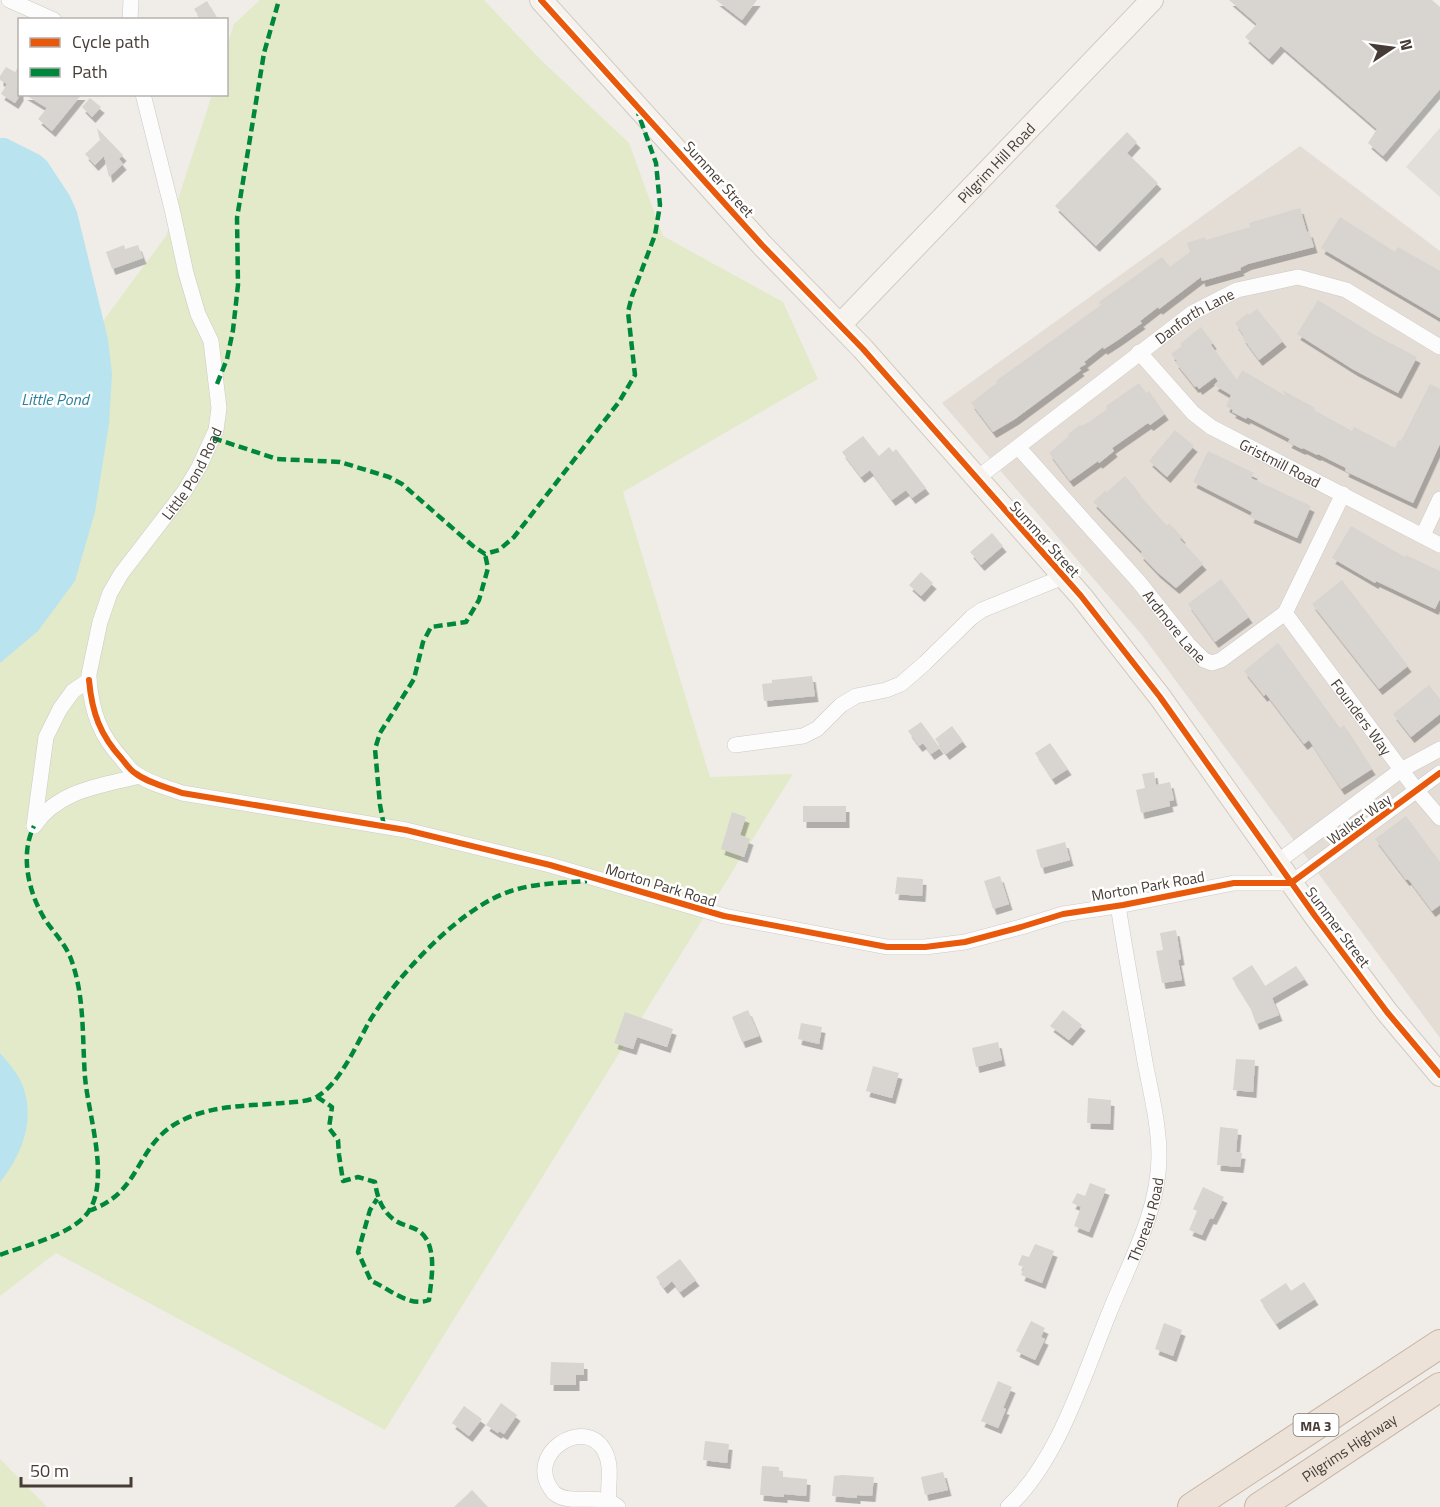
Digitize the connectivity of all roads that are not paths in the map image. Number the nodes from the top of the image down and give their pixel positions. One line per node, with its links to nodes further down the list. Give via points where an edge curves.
1 (9, 0): 5 (street)
2 (131, 0): 6 (street)
3 (541, 0): 8 (main road, Summer Street, via 762,245)
4 (1152, 0): 8 (main road, Pilgrim Hill Road)
5 (50, 18)
6 (130, 18)
7 (144, 96): 19 (street, Little Pond Road, via 186,273 211,341 219,408 216,430 199,467 110,593)
8 (840, 325): 12 (main road, Summer Street)
9 (1440, 347): 10 (street, Danforth Lane, via 1346,290 1298,277 1238,290 1192,313)
10 (1139, 352): 11 (street, Danforth Lane); 13 (street, Gristmill Road, via 1192,413 1211,427)
11 (1018, 447): 12 (street, Danforth Lane); 18 (street, Ardmore Lane, via 1204,660 1221,660)
12 (976, 480): 17 (main road, Summer Street)
13 (1343, 494): 15 (street, Gristmill Road); 18 (street, Ardmore Lane)
14 (1440, 499): 15 (street)
15 (1423, 535): 16 (street, Gristmill Road)
16 (1440, 545)
17 (1063, 577): 20 (street, via 982,610 901,684 856,696 817,729 803,736); 27 (main road, Summer Street, via 1156,692)
18 (1285, 613): 22 (street, Founders Way)
19 (89, 680): 24 (street, Morton Park Road, via 93,708 104,737); 24 (street, via 73,691 46,736 34,826 49,807 67,796)
20 (735, 745)
21 (1440, 749): 22 (street, Walker Way)
22 (1401, 770): 25 (street, Founders Way); 27 (street, Walker Way)
23 (1440, 773): 25 (street, Walker Way)
24 (140, 776): 29 (street, Morton Park Road, via 182,793 406,830 550,864 724,916 886,947 965,942 1062,914)
25 (1417, 791): 26 (street, Founders Way); 28 (street, Walker Way)
26 (1440, 818)
27 (1276, 863): 28 (main road, Summer Street)
28 (1290, 883): 29 (street, Morton Park Road, via 1234,883); 30 (main road, Summer Street)
29 (1118, 905): 34 (street, Thoreau Road, via 1156,1127 1159,1156 1155,1203 1075,1399 1027,1487)
30 (1440, 1076)
31 (1440, 1344): 35 (highway, MA 3)
32 (1440, 1387): 36 (highway, Pilgrims Highway / MA 3)
33 (614, 1504): 33 (street, via 593,1500 571,1502 554,1493 545,1466 554,1446 578,1437 590,1438 602,1446 607,1454)
34 (1008, 1507)
35 (1192, 1507)
36 (1259, 1507)

